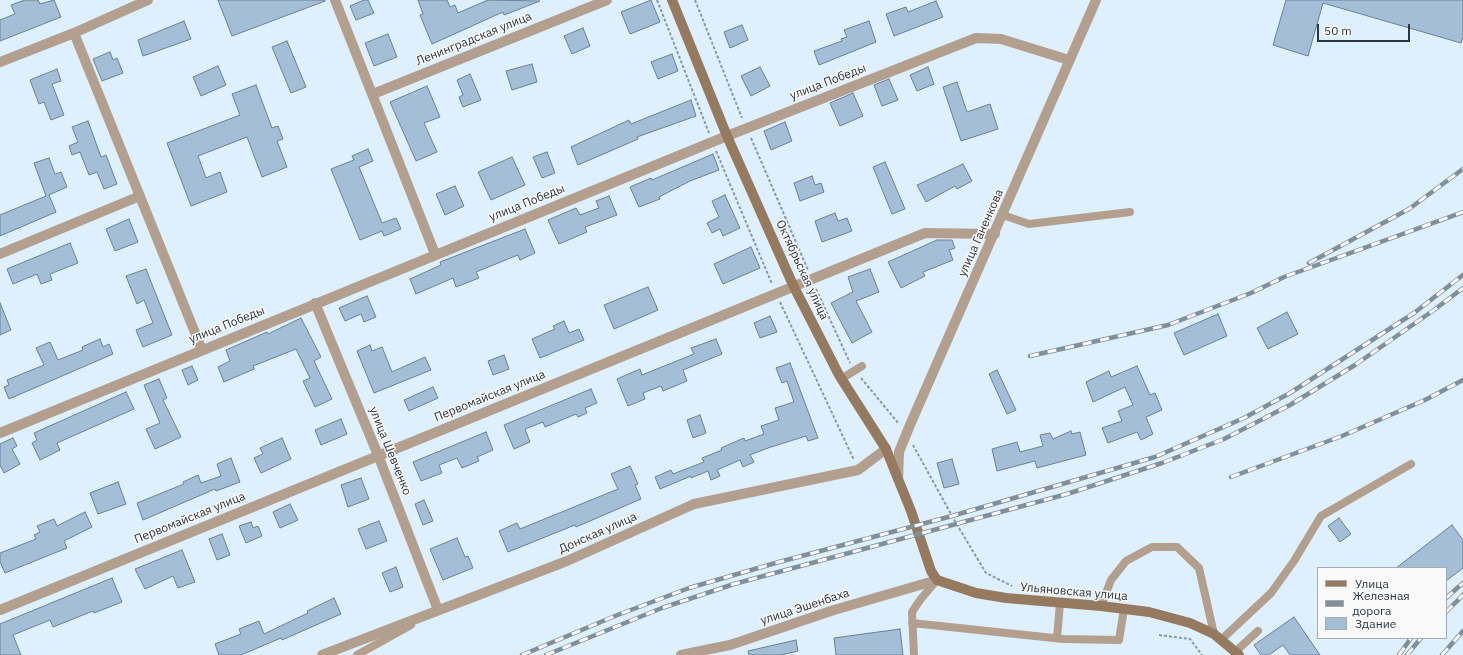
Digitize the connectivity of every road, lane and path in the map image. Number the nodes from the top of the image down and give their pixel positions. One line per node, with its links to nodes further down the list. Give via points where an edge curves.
1 (148, 0): 8 (street)
2 (335, 0): 11 (street)
3 (606, 0): 11 (street, Ленинградская улица)
4 (657, 0): 14 (path)
5 (672, 0): 13 (main road, Октябрьская улица)
6 (695, 0): 12 (path)
7 (1096, 0): 9 (street, улица Ганенкова)
8 (74, 33): 10 (street); 15 (street)
9 (1069, 60): 12 (street, улица Победы, via 1001,39 976,38); 17 (street, улица Ганенкова)
10 (0, 62)
11 (373, 94): 20 (street)
12 (746, 128): 13 (street, улица Победы); 21 (path)
13 (727, 136): 14 (street, улица Победы); 22 (main road, Октябрьская улица)
14 (712, 142): 20 (street, улица Победы); 23 (path)
15 (140, 196): 19 (street); 25 (street)
16 (1130, 212): 17 (lane, via 1028,224)
17 (1003, 215): 18 (street, улица Ганенкова)
18 (995, 234): 21 (street, Первомайская улица, via 925,233); 29 (street, улица Ганенкова)
19 (0, 254)
20 (435, 254): 24 (street, улица Победы)
21 (812, 278): 22 (street, Первомайская улица); 26 (path, via 851,365)
22 (794, 286): 23 (street, Первомайская улица); 27 (main road, Октябрьская улица)
23 (776, 293): 31 (street, Первомайская улица); 33 (path)
24 (315, 303): 25 (street, улица Победы); 31 (street, улица Шевченко)
25 (202, 350): 28 (street, улица Победы)
26 (858, 368): 27 (lane); 29 (path)
27 (841, 378): 30 (main road, Октябрьская улица)
28 (0, 433)
29 (907, 433): 34 (street, улица Ганенкова, via 900,452); 36 (path, via 986,573)
30 (886, 449): 33 (street, Донская улица); 34 (main road, Октябрьская улица)
31 (378, 455): 40 (street, Первомайская улица); 41 (street, улица Шевченко)
32 (1411, 464): 45 (lane, via 1321,516 1294,562 1271,593)
33 (858, 470): 41 (street, Донская улица, via 694,504 567,561)
34 (898, 479): 35 (main road, Октябрьская улица, via 931,571)
35 (937, 580): 37 (main road, Ульяновская улица, via 976,593); 42 (lane, via 912,612); 50 (street, улица Эшенбаха, via 834,610 730,645)
36 (1014, 588)
37 (1060, 603): 38 (main road, Ульяновская улица); 46 (lane)
38 (1101, 606): 39 (main road, Ульяновская улица); 45 (lane, via 1111,580 1126,561 1152,547 1177,547 1199,568)
39 (1124, 609): 45 (main road, Ульяновская улица, via 1149,612 1190,623); 46 (lane, via 1118,640)
40 (0, 610)
41 (438, 610): 48 (street, Донская улица); 49 (lane)
42 (912, 623): 46 (lane); 51 (lane)
43 (1258, 631): 47 (lane)
44 (1159, 635): 52 (path, via 1190,639)
45 (1218, 637): 47 (main road, Ульяновская улица)
46 (1057, 638)
47 (1237, 653)
48 (322, 655)
49 (357, 655)
50 (681, 655)
51 (914, 655)
52 (1202, 655)

